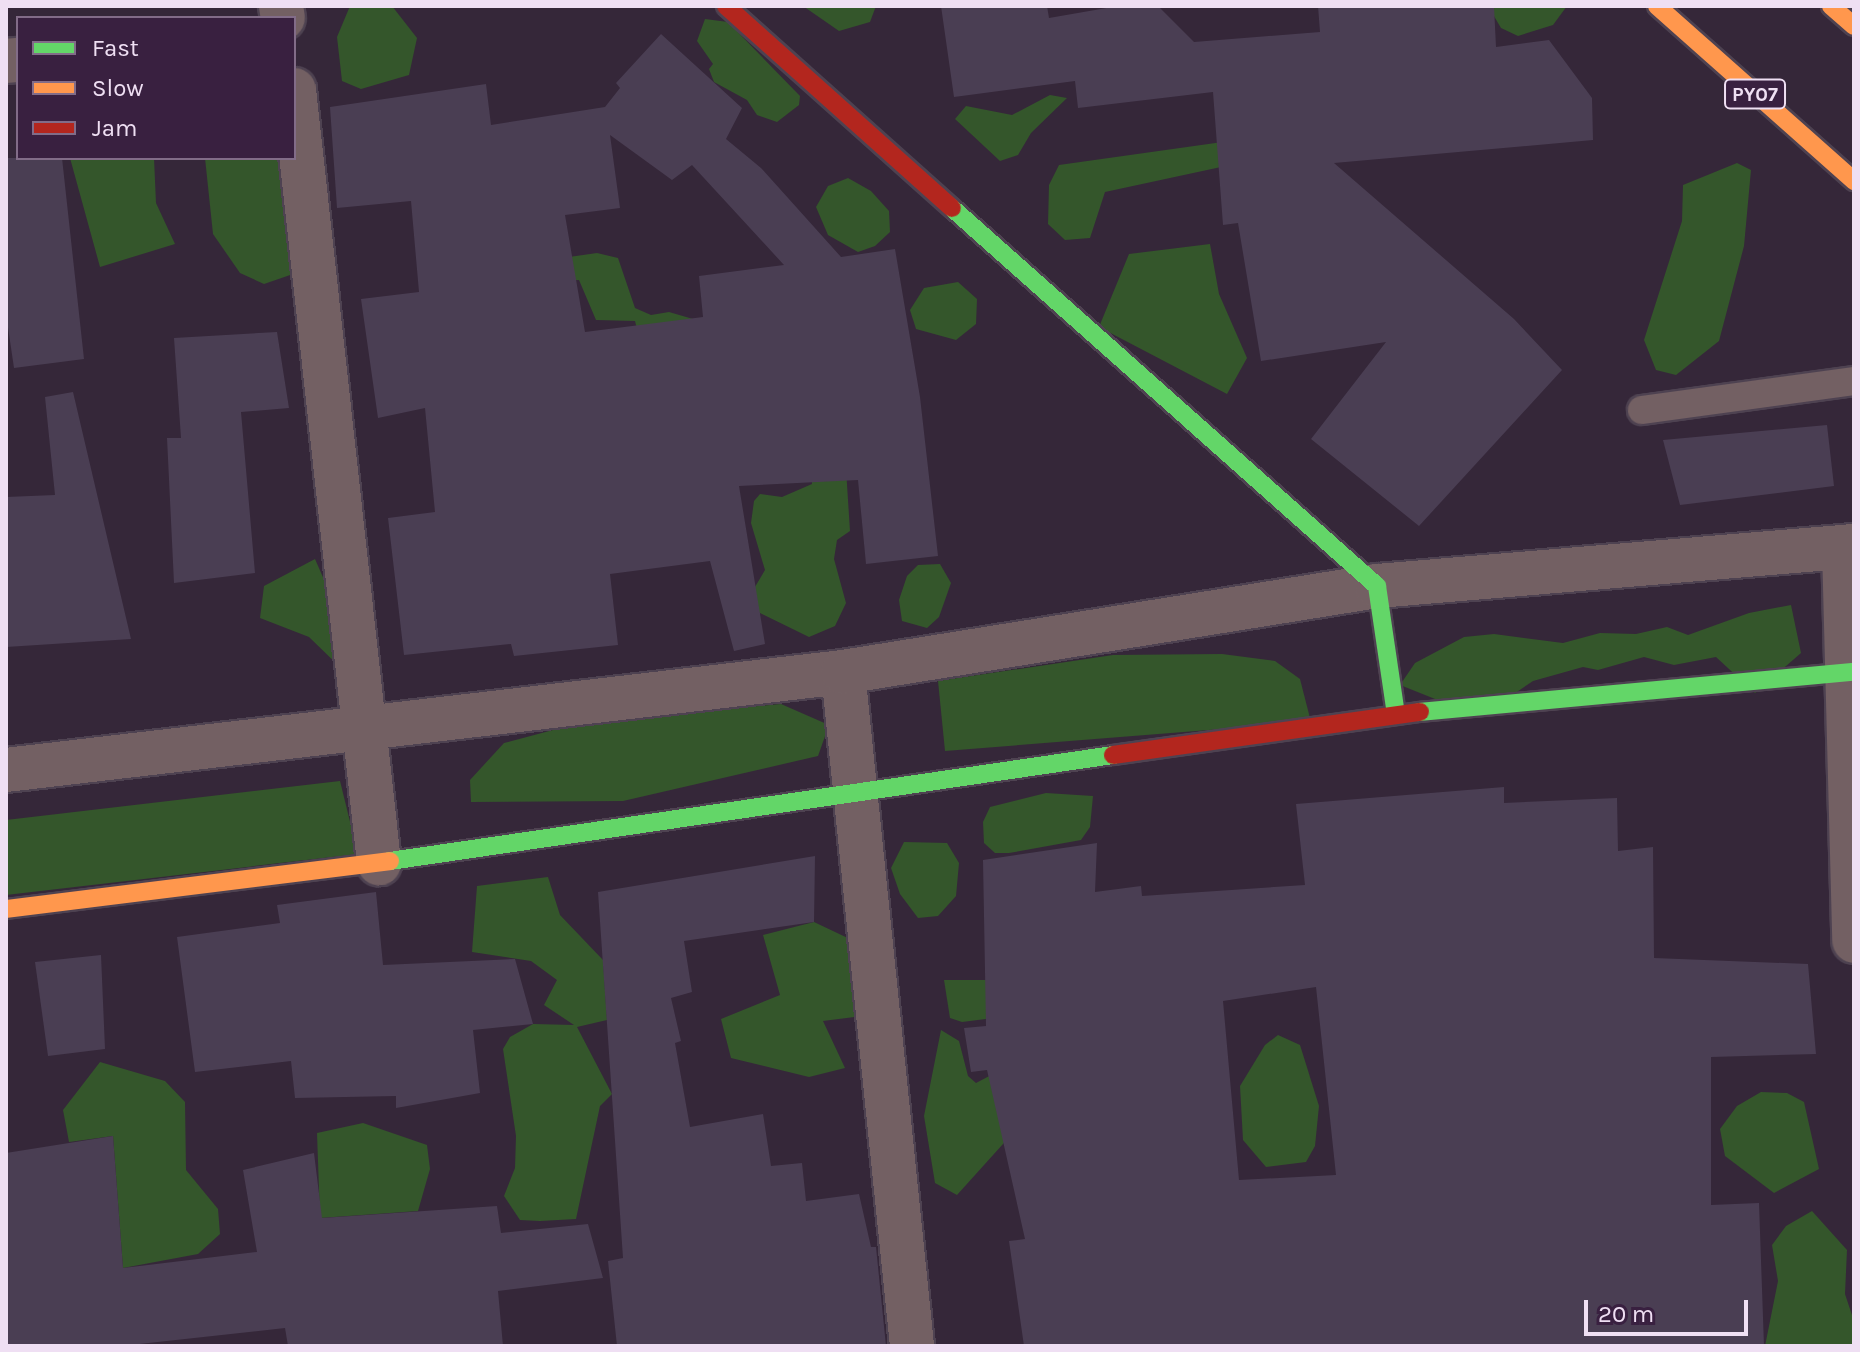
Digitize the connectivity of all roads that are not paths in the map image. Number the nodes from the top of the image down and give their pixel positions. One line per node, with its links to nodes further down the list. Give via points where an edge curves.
1 (726, 6): 10 (street)
2 (1657, 6): 6 (street, PY07)
3 (1831, 6): 4 (street)
4 (1854, 26)
5 (296, 108): 14 (street)
6 (1854, 181)
7 (1854, 381): 8 (lane)
8 (1642, 410)
9 (1849, 547): 10 (street); 12 (street)
10 (1377, 586): 11 (street); 13 (street)
11 (843, 672): 14 (street); 16 (street)
12 (1850, 672): 13 (street); 19 (street)
13 (1396, 714): 16 (street)
14 (363, 727): 15 (street); 17 (street)
15 (6, 770)
16 (857, 795): 17 (street); 20 (street)
17 (379, 863): 18 (street)
18 (6, 909)
19 (1854, 941)
20 (912, 1346)

